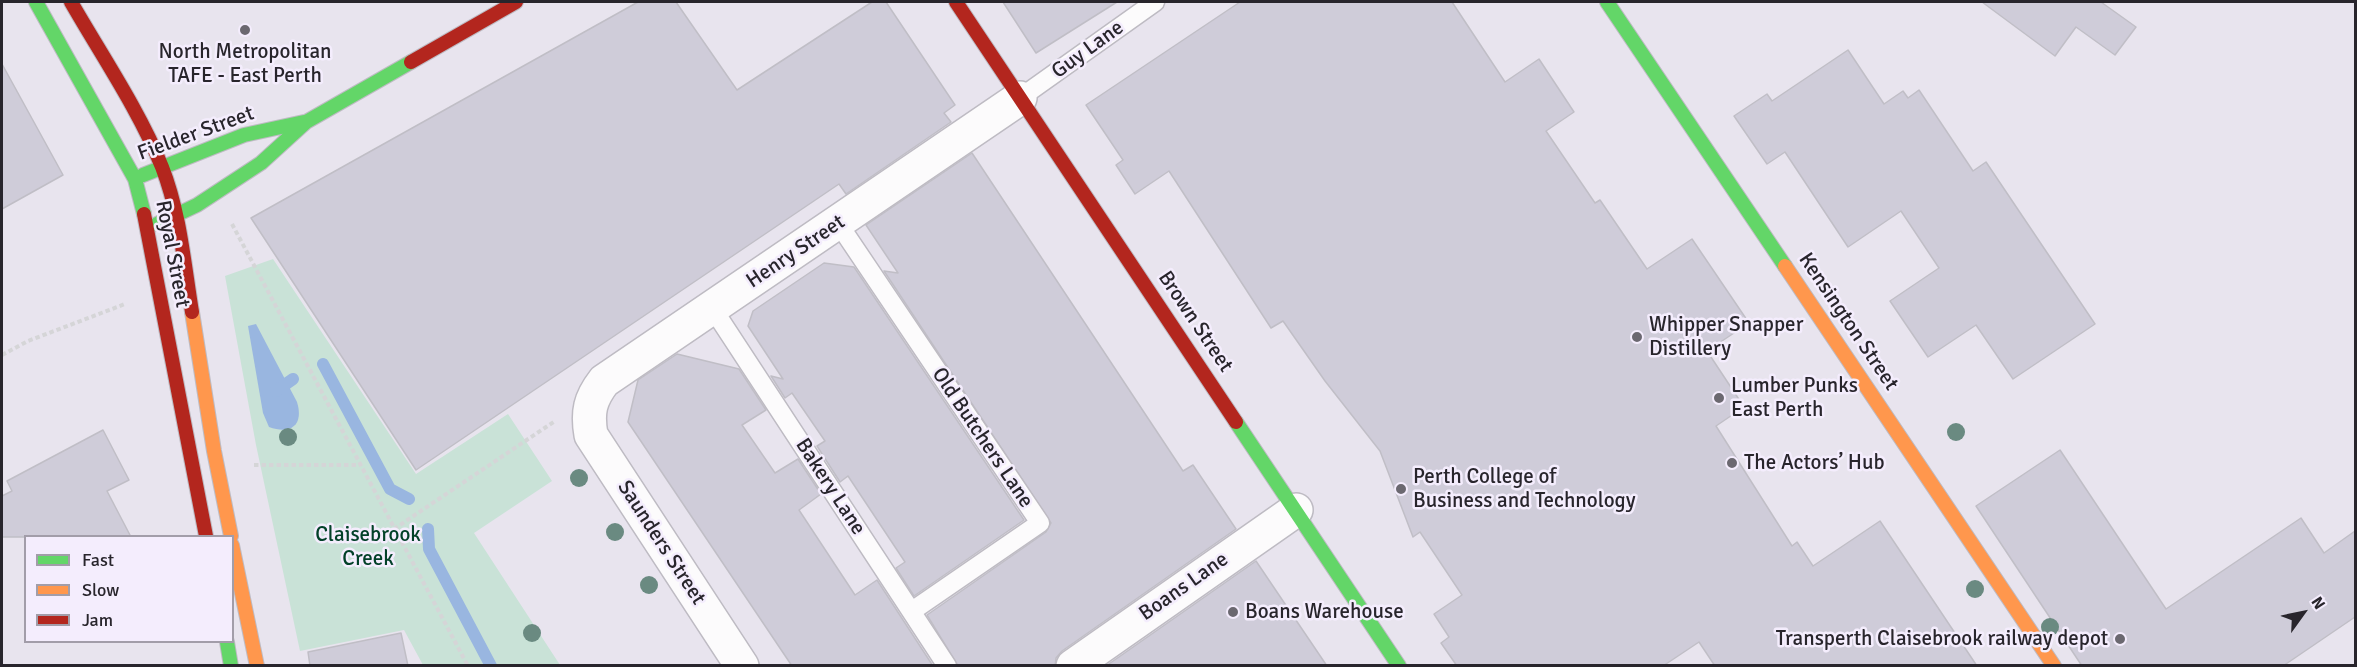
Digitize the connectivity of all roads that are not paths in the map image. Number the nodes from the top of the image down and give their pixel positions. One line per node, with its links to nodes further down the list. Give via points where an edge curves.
1 (36, 2): 10 (street, Royal Street)
2 (71, 2): 9 (street, Royal Street)
3 (516, 2): 8 (street, Fielder Street)
4 (956, 2): 7 (street, Brown Street)
5 (1155, 2): 7 (lane, Guy Lane)
6 (1607, 2): 28 (street, Kensington Street)
7 (1020, 98): 12 (street, Henry Street); 16 (street, Brown Street)
8 (306, 122): 9 (street, Fielder Street, via 244,135); 11 (street, Fielder Street, via 261,163)
9 (162, 167): 10 (street, Fielder Street); 11 (street, Royal Street)
10 (135, 179): 13 (street, Royal Street)
11 (177, 216): 13 (street, Fielder Street); 18 (street, Royal Street)
12 (838, 224): 14 (street, Henry Street); 20 (lane, Old Butchers Lane, via 1040,523)
13 (147, 227): 17 (street, Royal Street)
14 (713, 309): 15 (street, Henry Street, via 604,381 592,397); 20 (lane, Bakery Lane)
15 (588, 416): 24 (street, Saunders Street, via 591,435 603,456)
16 (1296, 510): 26 (street, Boans Lane); 27 (street, Brown Street)
17 (206, 535)
18 (231, 535)
19 (234, 554): 23 (street)
20 (912, 611): 25 (lane, Bakery Lane)
21 (227, 643): 22 (street)
22 (231, 666)
23 (257, 666)
24 (742, 666)
25 (947, 666)
26 (1073, 666)
27 (1400, 666)
28 (2054, 666)

